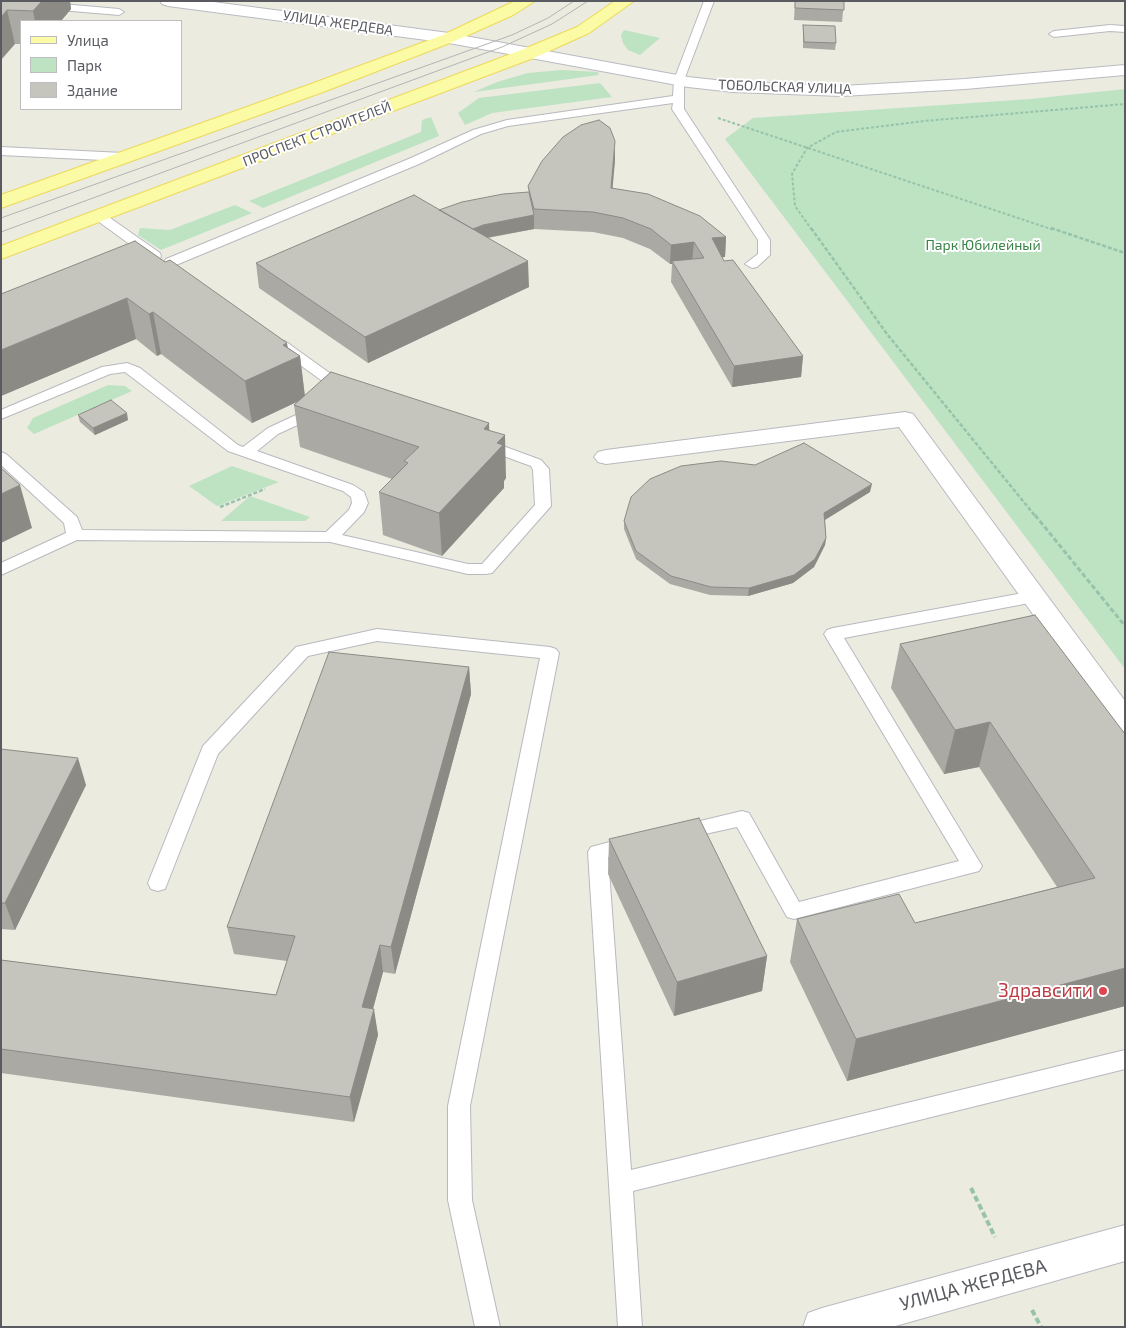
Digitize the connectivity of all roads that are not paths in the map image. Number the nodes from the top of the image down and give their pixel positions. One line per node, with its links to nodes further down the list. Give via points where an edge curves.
1 (168, 1): 9 (main road, УЛИЦА ЖЕРДЕВА)
2 (527, 1): 9 (main road)
3 (626, 1): 10 (main road, ПРОСПЕКТ СТРОИТЕЛЕЙ, via 583,30)
4 (709, 1): 12 (lane)
5 (1, 2): 6 (lane)
6 (119, 12)
7 (1125, 29): 8 (lane)
8 (1054, 34)
9 (449, 38): 10 (main road, ТОБОЛЬСКАЯ УЛИЦА); 15 (main road)
10 (530, 53): 12 (main road, ТОБОЛЬСКАЯ УЛИЦА); 17 (main road, ПРОСПЕКТ СТРОИТЕЛЕЙ)
11 (1125, 70): 12 (main road, ТОБОЛЬСКАЯ УЛИЦА, via 842,91 733,87)
12 (679, 80): 13 (lane)
13 (678, 99): 21 (lane, via 507,123 477,132); 22 (lane, via 678,109 696,140 764,240 764,255)
14 (1, 151): 15 (lane)
15 (123, 157): 16 (main road)
16 (1, 202)
17 (99, 216): 18 (lane); 19 (main road, ПРОСПЕКТ СТРОИТЕЛЕЙ)
18 (145, 248): 20 (lane); 23 (lane)
19 (1, 252)
20 (127, 256)
21 (171, 262)
22 (752, 264)
23 (182, 275)
24 (270, 338): 27 (lane, via 355,397 329,405 273,431)
25 (1, 415): 27 (lane, via 107,370 127,367 233,448)
26 (471, 440): 31 (lane, via 527,458 536,463 542,475 543,506 486,569 468,569)
27 (246, 452): 31 (lane, via 348,488 358,495 360,503 356,512)
28 (606, 456): 33 (main road, via 905,419)
29 (1, 457): 30 (lane, via 71,521)
30 (75, 535): 31 (lane); 32 (lane)
31 (330, 537)
32 (1, 570)
33 (1034, 597): 34 (main road); 37 (lane, via 833,634 972,866 794,911 742,818 598,852)
34 (1125, 722)
35 (158, 883): 39 (lane, via 210,751 302,651 377,636 550,653 459,1106 460,1200)
36 (1125, 1059): 37 (lane)
37 (620, 1183): 40 (lane)
38 (1125, 1243): 41 (main road, УЛИЦА ЖЕРДЕВА)
39 (488, 1327)
40 (630, 1327)
41 (822, 1327)

